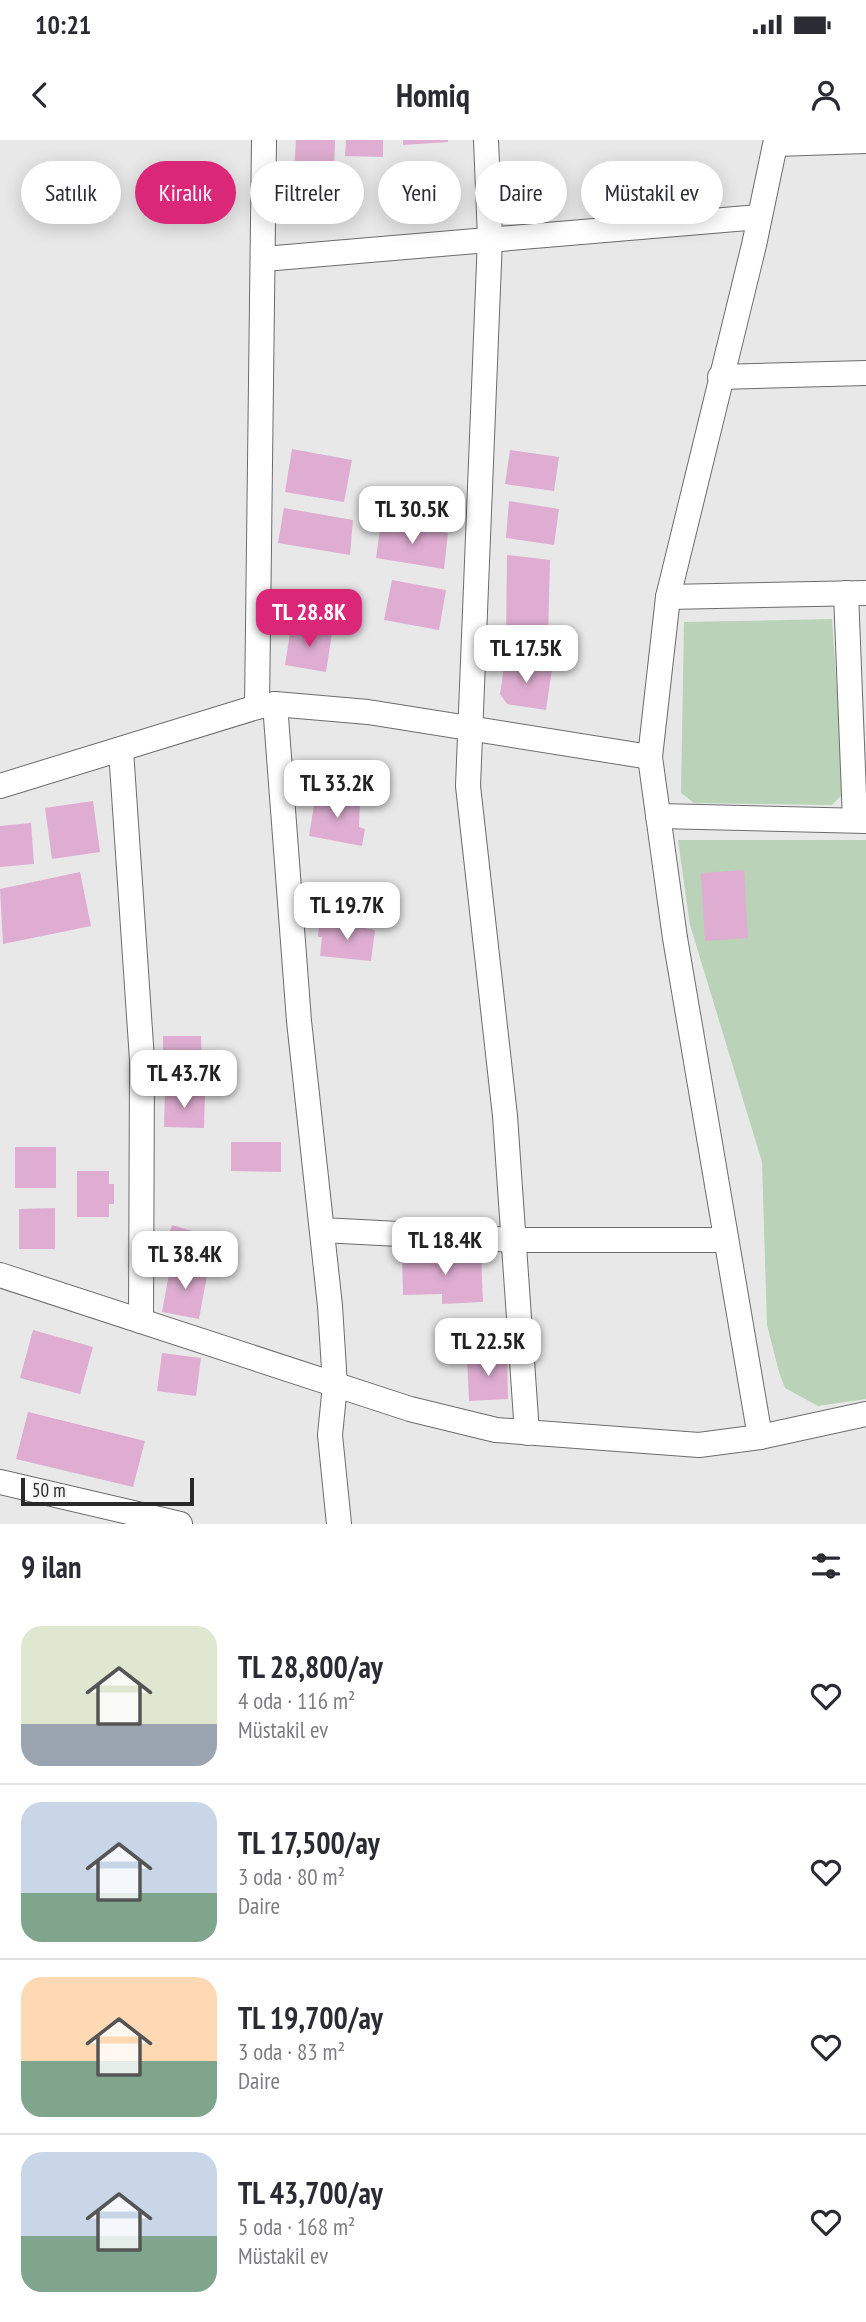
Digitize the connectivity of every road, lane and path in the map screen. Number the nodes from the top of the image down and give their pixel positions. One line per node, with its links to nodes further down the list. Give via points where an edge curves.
1 (264, 140): 7 (street)
2 (486, 140): 6 (street)
3 (866, 141): 4 (street)
4 (776, 142): 5 (street)
5 (759, 216): 6 (street); 9 (street)
6 (490, 238): 7 (street); 13 (street)
7 (264, 259): 12 (street)
8 (866, 373): 9 (street)
9 (720, 377): 11 (street)
10 (856, 593): 11 (street); 18 (street)
11 (668, 597): 15 (street)
12 (266, 706): 13 (street, via 368,712); 14 (street); 19 (street)
13 (470, 729): 15 (street); 20 (street, via 468,786 505,1116)
14 (121, 750): 16 (street); 23 (street, via 142,1060)
15 (650, 757): 17 (street)
16 (0, 786)
17 (658, 816): 18 (street); 21 (street)
18 (861, 821)
19 (322, 1230): 20 (street); 24 (street)
20 (514, 1240): 21 (street); 26 (street)
21 (726, 1240): 27 (street)
22 (0, 1275): 23 (street)
23 (141, 1321): 24 (street)
24 (335, 1385): 26 (street, via 462,1422); 30 (street, via 330,1435)
25 (866, 1414): 27 (street)
26 (527, 1433): 27 (street, via 686,1445)
27 (760, 1437)
28 (0, 1482): 29 (street)
29 (180, 1524)
30 (339, 1524)

